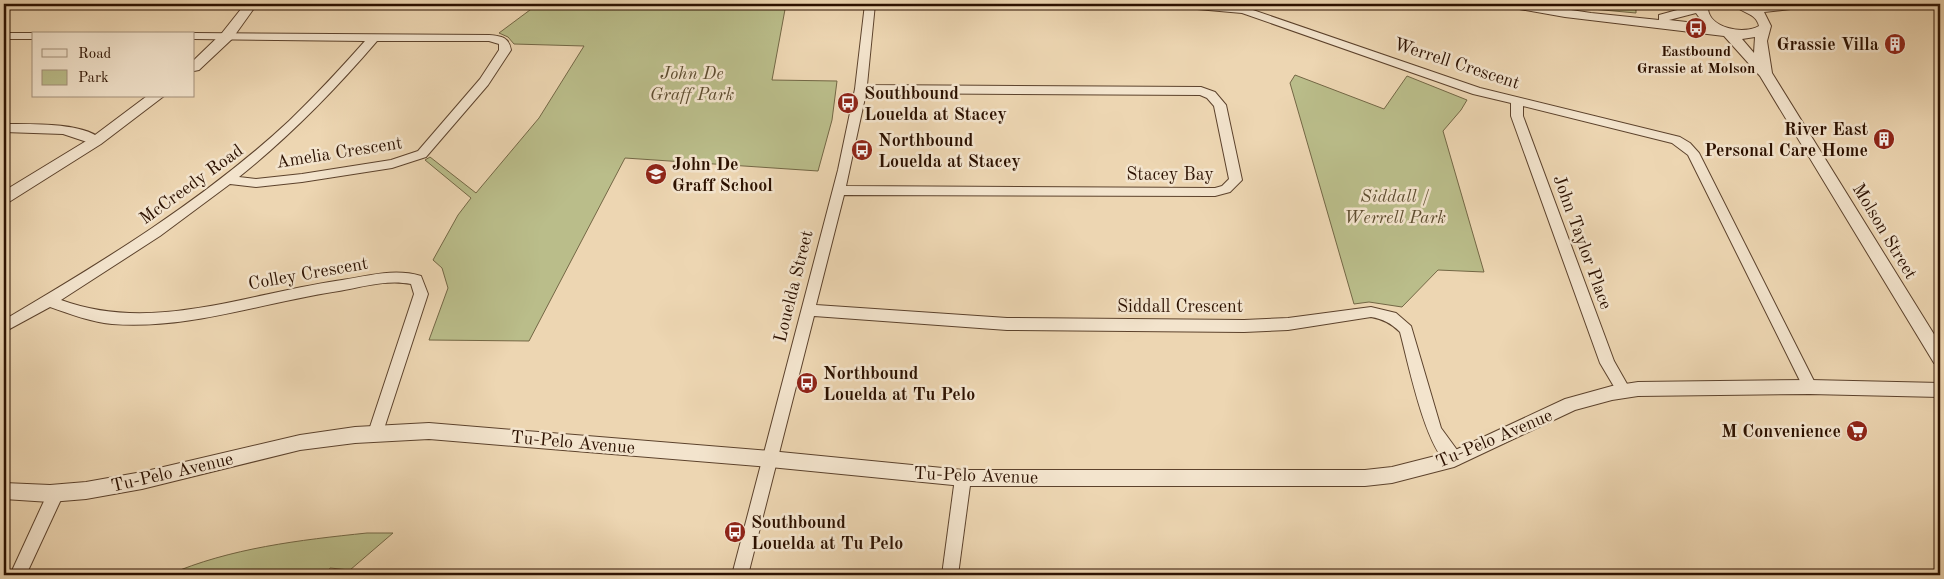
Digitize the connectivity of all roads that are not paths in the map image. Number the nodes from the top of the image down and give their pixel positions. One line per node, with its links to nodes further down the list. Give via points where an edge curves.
1 (251, 4): 16 (street)
2 (870, 4): 20 (street, Louelda Street)
3 (948, 4): 4 (street, Werrell Crescent)
4 (1158, 4): 22 (street, Werrell Crescent, via 1243,10 1477,92)
5 (1514, 4): 9 (street)
6 (1740, 4): 7 (street, via 1768,8); 11 (street, via 1763,19)
7 (1801, 4): 11 (street)
8 (1704, 5): 10 (street); 12 (street, Molson Street, via 1702,13 1706,19)
9 (1547, 7): 10 (street, via 1599,18)
10 (1649, 21): 12 (street)
11 (1764, 28): 12 (street, via 1752,35); 19 (street, Molson Street, via 1760,49)
12 (1724, 31): 19 (street, Molson Street)
13 (4, 36): 14 (street)
14 (32, 36)
15 (195, 36): 16 (street, Amelia Crescent)
16 (227, 36): 17 (street, Amelia Crescent); 18 (street)
17 (374, 37): 25 (street, McCreedy Road, via 287,132); 25 (street, Amelia Crescent, via 490,38 504,43 505,50 484,82 422,154 392,164 302,178 256,183)
18 (195, 66)
19 (1766, 73): 31 (street, Molson Street)
20 (861, 89): 26 (street, Louelda Street); 26 (street, Stacey Bay, via 1201,91 1211,95 1220,105 1236,180 1226,189 1215,192)
21 (154, 98): 24 (street)
22 (1517, 102): 32 (street, Werrell Crescent, via 1642,131 1686,146); 34 (street, John Taylor Place, via 1518,116 1607,362)
23 (4, 128): 24 (street, via 47,129 85,135)
24 (96, 141): 27 (street)
25 (229, 180): 28 (street, McCreedy Road)
26 (839, 190): 29 (street, Louelda Street)
27 (4, 198)
28 (50, 300): 30 (street, McCreedy Road); 35 (street, Colley Crescent, via 70,310 99,317 137,320 205,312 293,293 384,279 406,276 416,280 421,294)
29 (808, 310): 36 (street, Louelda Street); 37 (street, Siddall Crescent, via 1007,324 1244,326 1288,324 1380,312 1395,319 1409,336 1434,429)
30 (4, 327)
31 (1940, 358)
32 (1810, 387): 33 (street, Tu-Pelo Avenue); 34 (street, Tu-Pelo Avenue)
33 (1940, 390)
34 (1624, 391): 37 (street, Tu-Pelo Avenue, via 1570,404)
35 (376, 433): 36 (street, Tu-Pelo Avenue, via 461,432); 40 (street, Tu-Pelo Avenue, via 285,446 156,479)
36 (770, 459): 38 (street, Tu-Pelo Avenue); 42 (street, Louelda Street)
37 (1454, 459): 38 (street, Tu-Pelo Avenue, via 1392,475 1365,478)
38 (963, 478): 43 (street)
39 (4, 491): 40 (street, Tu-Pelo Avenue)
40 (56, 493): 41 (street)
41 (18, 575)
42 (740, 575)
43 (950, 575)

